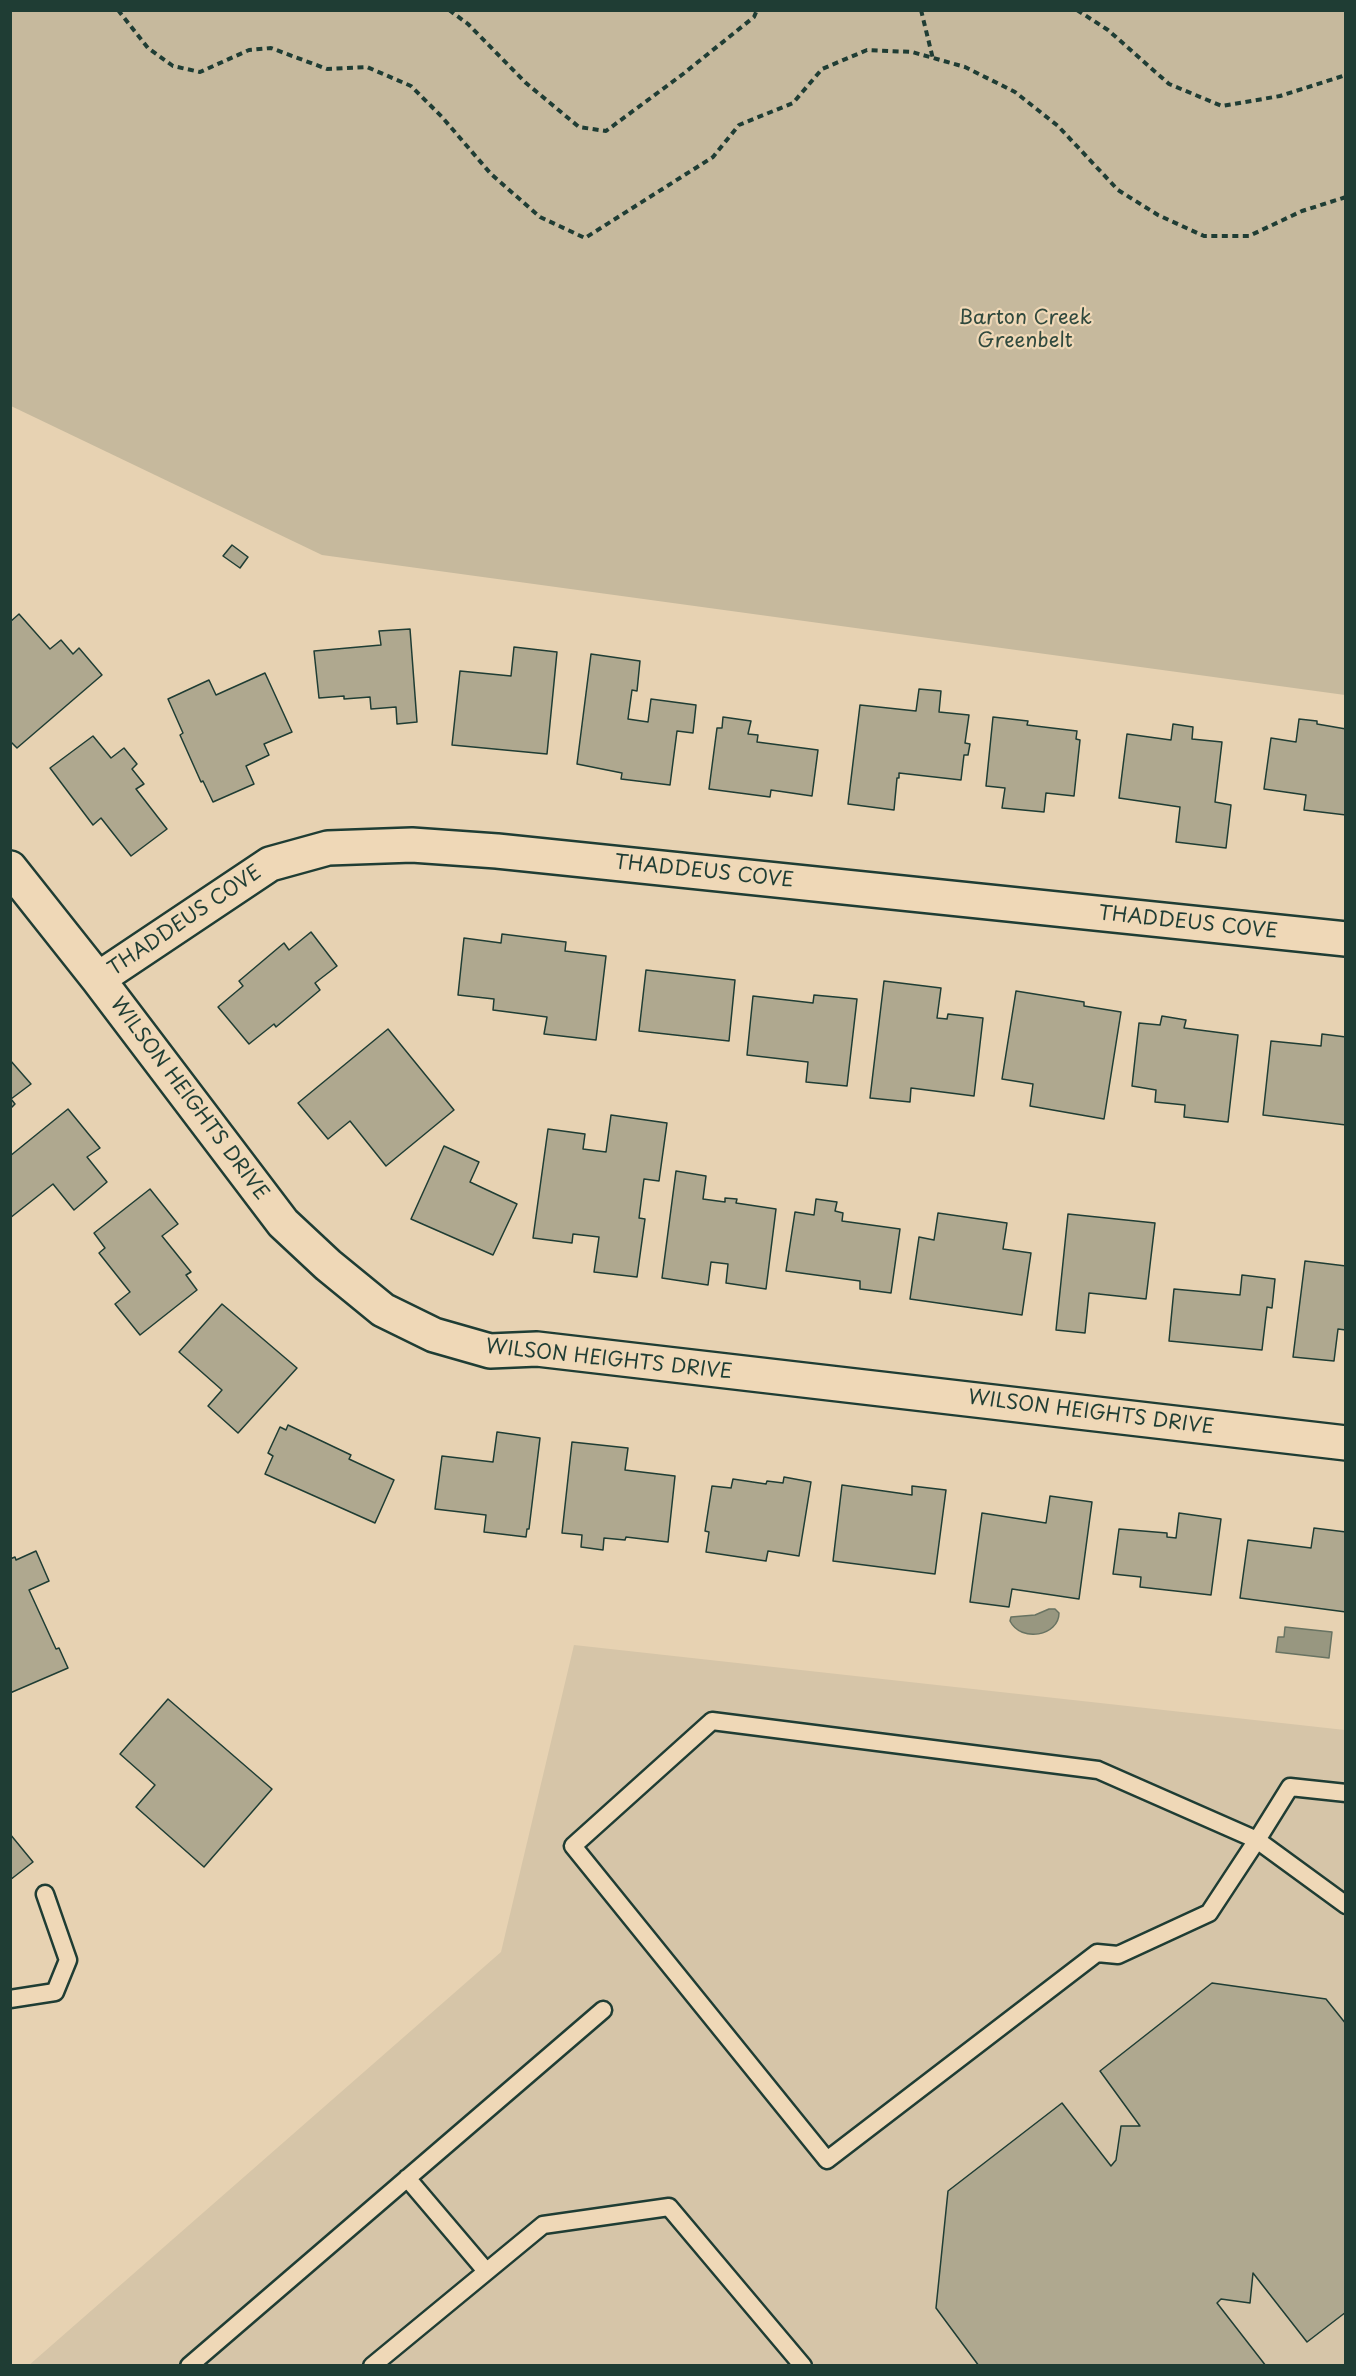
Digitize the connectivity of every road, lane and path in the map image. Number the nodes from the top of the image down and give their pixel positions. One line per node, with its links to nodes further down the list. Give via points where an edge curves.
1 (118, 10): 6 (path, via 148,48 172,66 200,72 249,50 271,48 327,69 367,67 411,86 491,174 540,217 585,238 713,157 739,125 794,103 822,69 867,50 912,52)
2 (449, 10): 3 (path, via 579,127 606,131 701,60 754,17)
3 (757, 10)
4 (921, 10): 6 (path)
5 (1077, 10): 7 (path, via 1108,30 1169,84 1222,106 1280,96)
6 (933, 58): 8 (path, via 965,67 1015,92 1058,126 1118,190 1158,215 1204,236 1249,236 1302,211)
7 (1346, 75)
8 (1346, 197)
9 (10, 868): 11 (street, WILSON HEIGHTS DRIVE)
10 (1346, 939): 11 (street, THADDEUS COVE, via 497,851 402,846 328,848 270,864)
11 (98, 979): 12 (street, WILSON HEIGHTS DRIVE, via 284,1223 383,1310 434,1335 490,1351 537,1349)
12 (1346, 1443)
13 (1346, 1793): 14 (lane, via 1290,1786)
14 (1257, 1840): 14 (lane, via 1209,1912 1118,1955 1097,1953 826,2160 573,1846 712,1721 1098,1770); 16 (lane)
15 (45, 1894): 17 (lane, via 68,1960 55,1992)
16 (1346, 1905)
17 (10, 1999)
18 (603, 2010): 19 (lane)
19 (408, 2178): 20 (lane); 21 (lane)
20 (486, 2271): 22 (lane); 23 (lane, via 543,2224 669,2207)
21 (189, 2366)
22 (372, 2366)
23 (803, 2366)

